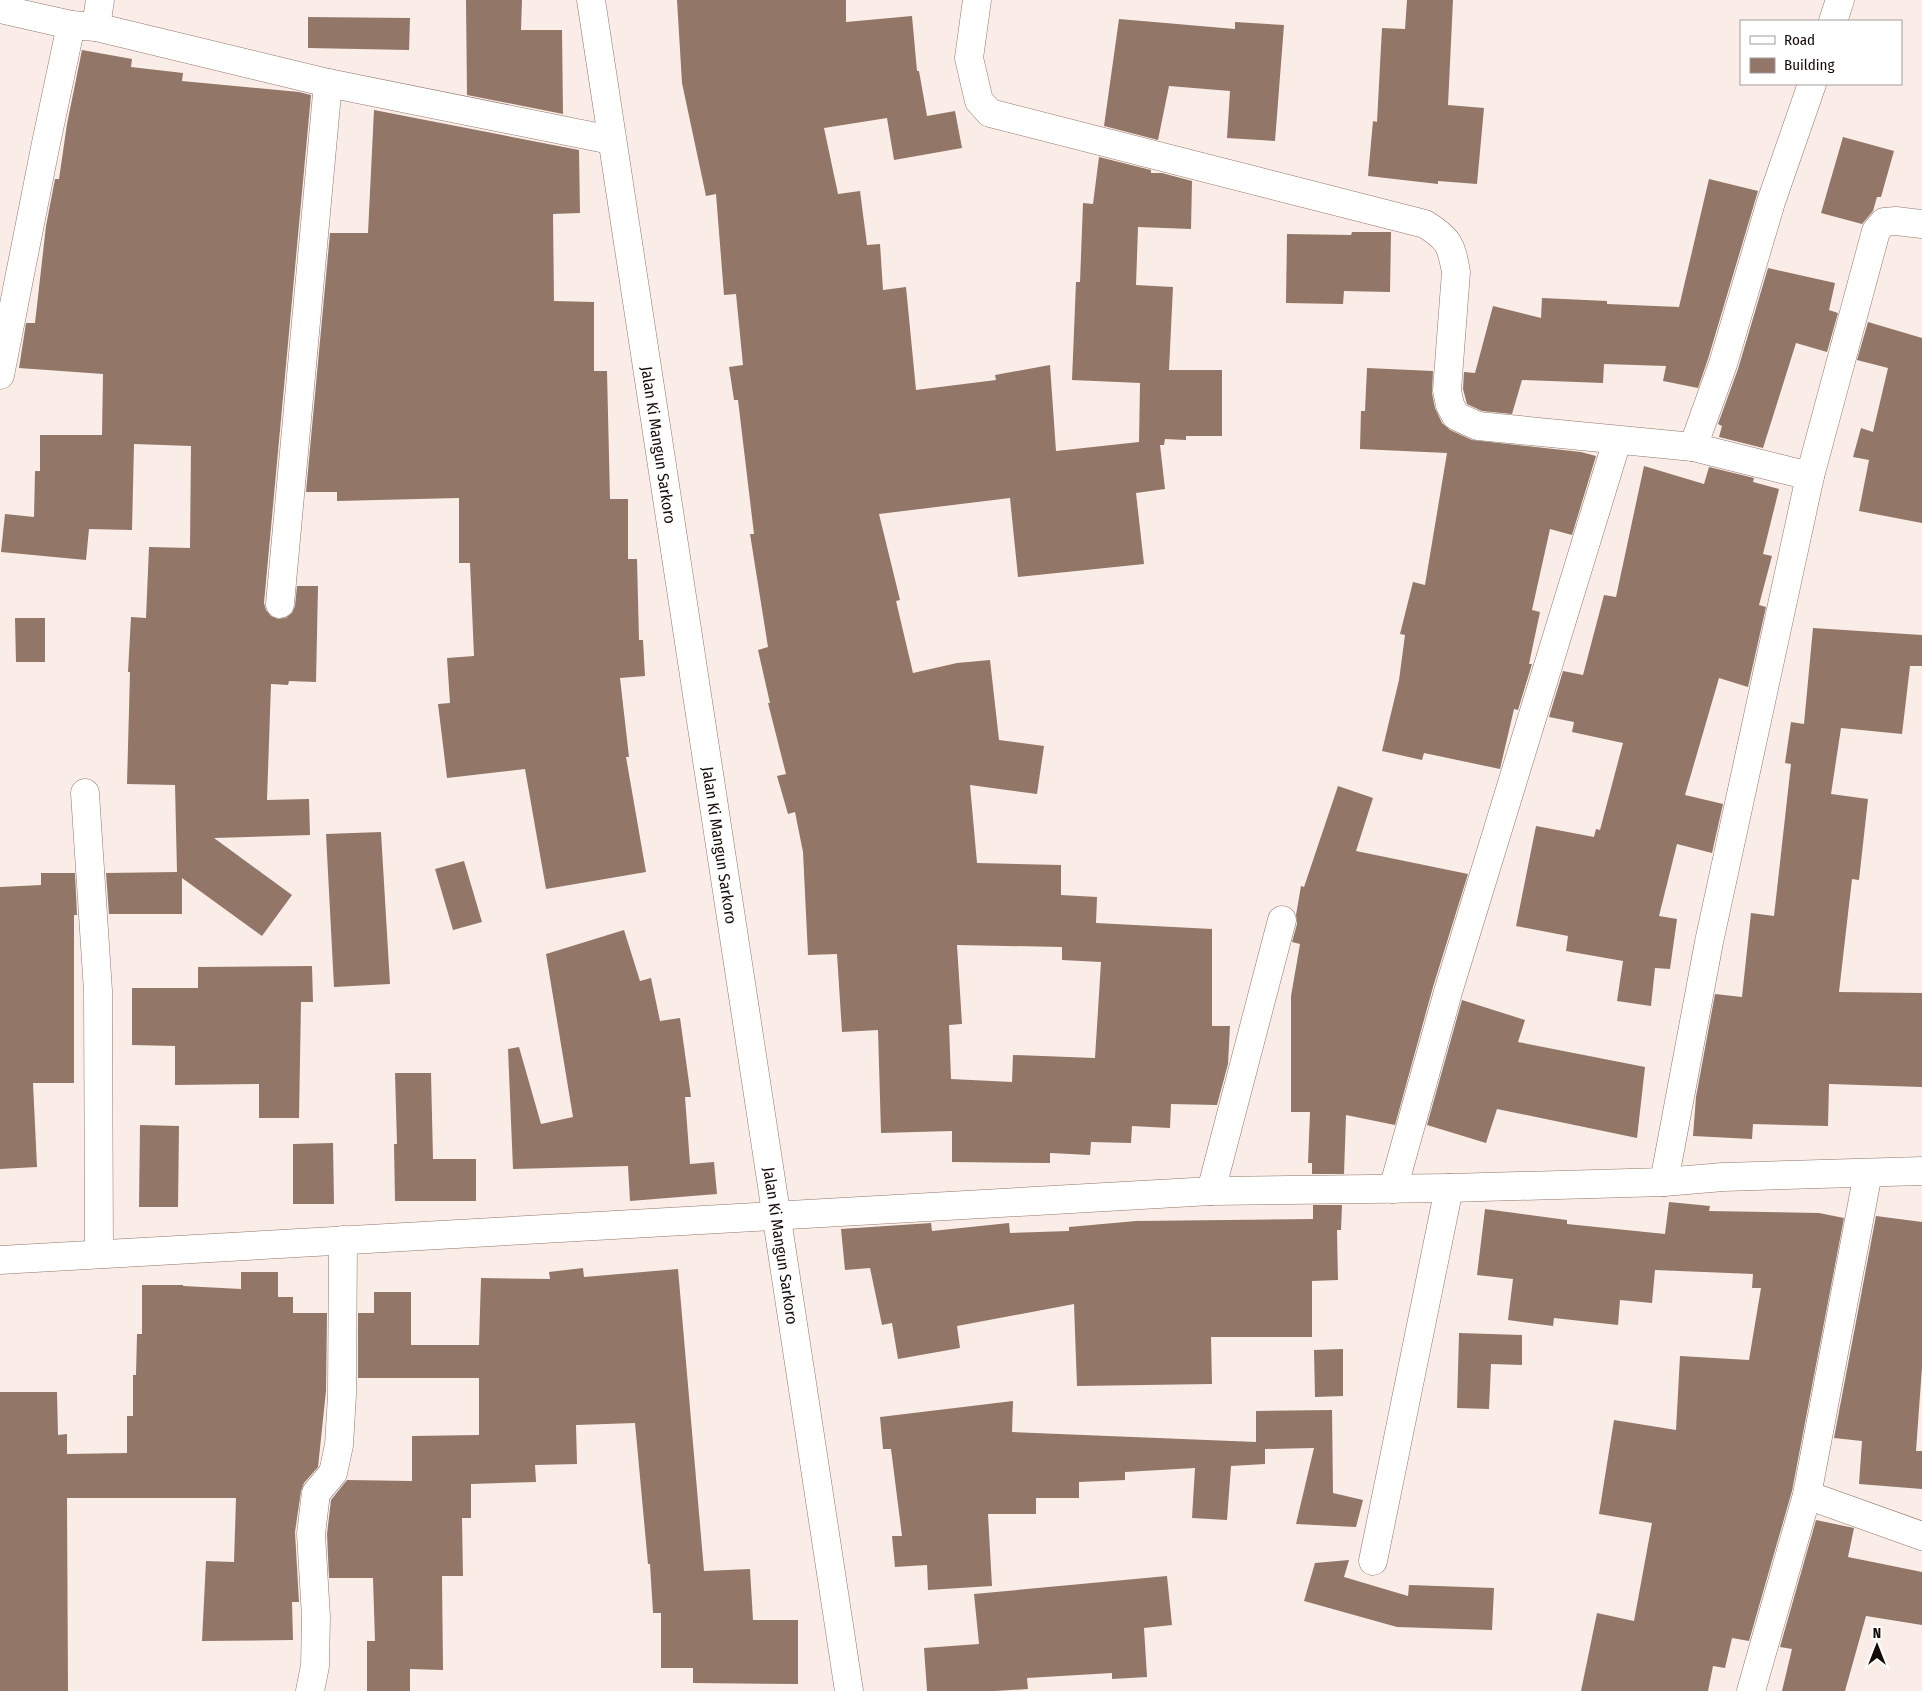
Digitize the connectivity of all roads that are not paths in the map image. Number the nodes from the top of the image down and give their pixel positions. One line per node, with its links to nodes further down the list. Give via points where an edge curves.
1 (100, 0): 7 (street)
2 (591, 0): 10 (street, Jalan Ki Mangun Sarkoro)
3 (977, 0): 13 (street, via 969,58 979,101 990,113 1425,224 1444,236 1453,254 1456,272 1447,390 1456,416 1478,426)
4 (1840, 0): 6 (street)
5 (0, 9): 7 (street)
6 (1833, 20)
7 (84, 26): 8 (street); 12 (street, via 43,158)
8 (328, 83): 10 (street); 16 (street)
9 (1812, 85): 14 (street, via 1771,202 1723,364)
10 (611, 140): 25 (street, Jalan Ki Mangun Sarkoro)
11 (1922, 224): 15 (street, via 1884,222 1876,230)
12 (0, 375)
13 (1617, 441): 14 (street); 23 (street, via 1448,992)
14 (1693, 447): 15 (street)
15 (1810, 476): 21 (street, via 1709,942)
16 (280, 604)
17 (84, 793): 27 (street, via 98,991)
18 (1282, 920): 24 (street)
19 (1922, 1171): 20 (street)
20 (1868, 1173): 21 (street); 29 (street)
21 (1664, 1182): 22 (street)
22 (1449, 1188): 23 (street); 31 (street)
23 (1392, 1189): 24 (street)
24 (1211, 1190): 25 (street)
25 (777, 1214): 26 (street); 33 (street, Jalan Ki Mangun Sarkoro)
26 (342, 1240): 27 (street); 32 (street, via 339,1445 333,1473 316,1493 312,1526 316,1617 315,1666)
27 (99, 1254): 28 (street)
28 (0, 1260)
29 (1807, 1495): 30 (street); 34 (street)
30 (1922, 1536)
31 (1373, 1561)
32 (310, 1691)
33 (849, 1691)
34 (1751, 1691)

